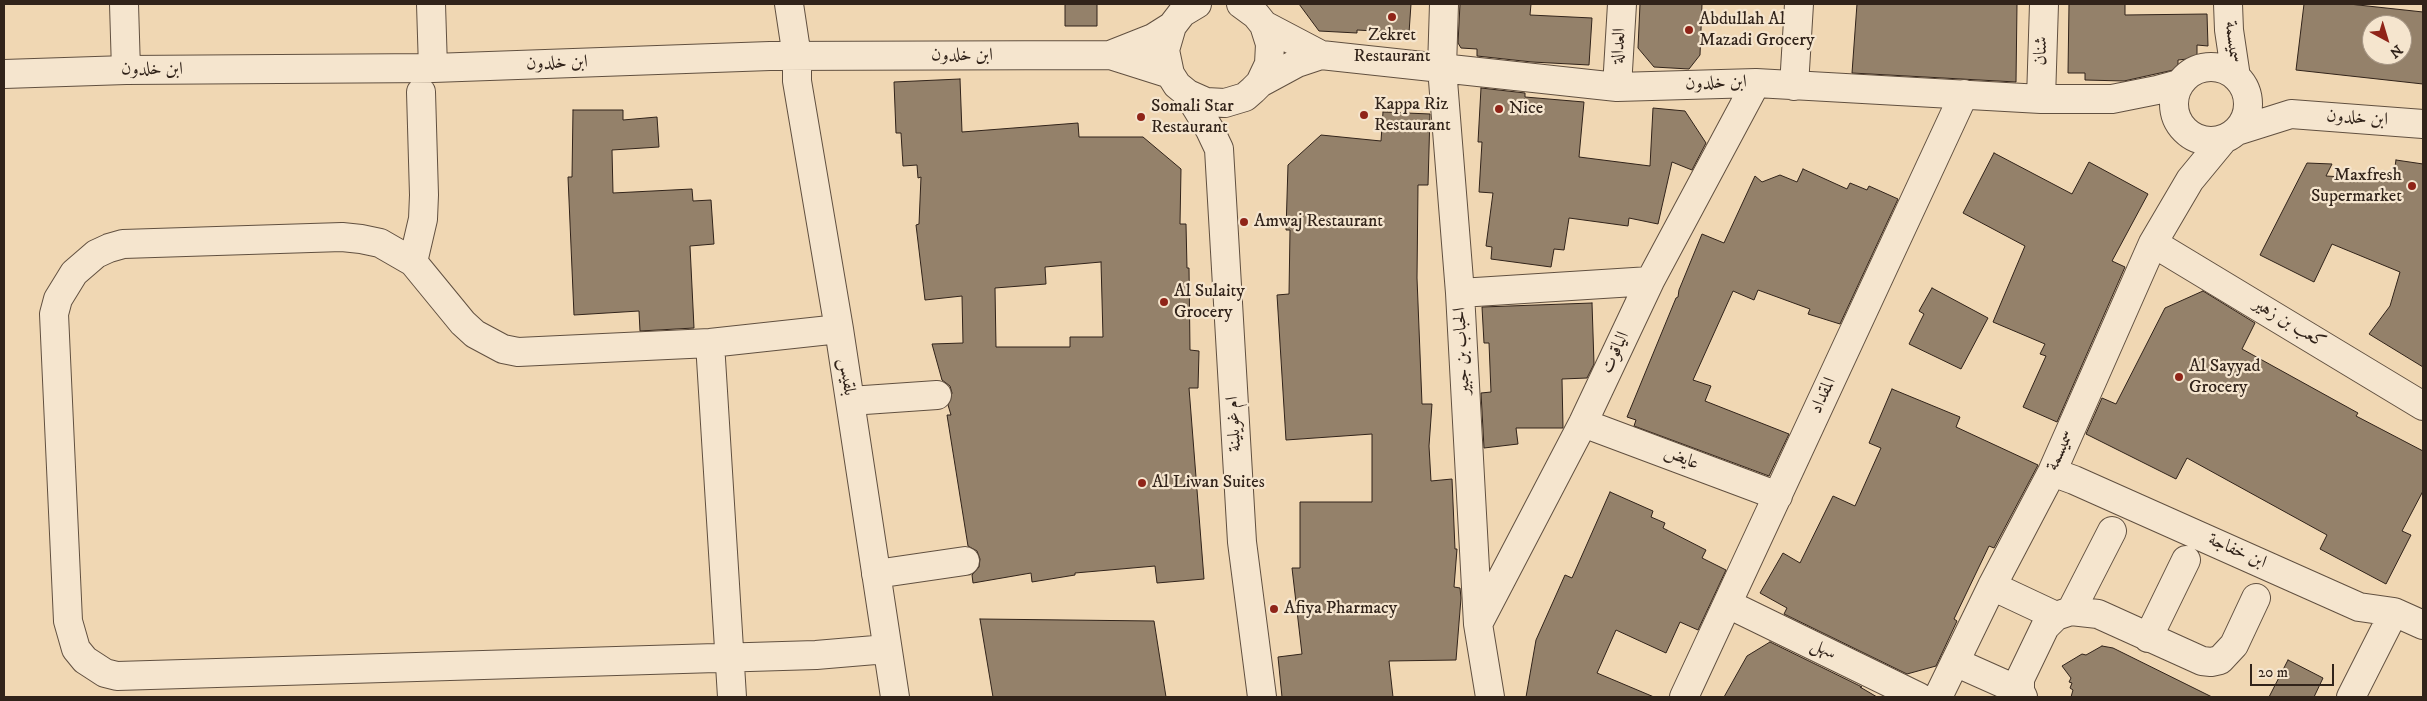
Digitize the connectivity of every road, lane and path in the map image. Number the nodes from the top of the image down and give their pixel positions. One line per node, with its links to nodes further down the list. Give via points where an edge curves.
1 (124, 4): 15 (street)
2 (431, 4): 19 (street)
3 (790, 4): 12 (street, بلقيس)
4 (1444, 4): 14 (street, الحباب بن جبير)
5 (1622, 4): 23 (street, العدالة)
6 (1799, 4): 22 (street)
7 (2044, 4): 27 (street, شنان)
8 (2228, 5): 18 (street, سميسمة, via 2216,35); 21 (street, سميسمة, via 2228,30)
9 (1187, 10): 11 (street, ابن خلدون, via 1153,38); 17 (street, via 1165,50)
10 (1253, 12): 13 (street, ابن خلدون); 24 (street, ام غويلينة, via 1270,44 1269,64)
11 (1110, 55): 12 (street, ابن خلدون); 17 (street, ابن خلدون)
12 (797, 56): 19 (street, ابن خلدون); 39 (street, بلقيس, via 797,81)
13 (1321, 56): 14 (street, ابن خلدون); 24 (street, ابن خلدون, via 1297,64)
14 (1442, 68): 23 (street, ابن خلدون); 38 (street, الحباب بن جبير)
15 (126, 70): 16 (street, ابن خلدون); 19 (street, ابن خلدون)
16 (4, 74)
17 (1170, 74): 25 (street, ام غويلينة)
18 (2187, 77): 21 (street, via 2210,67 2224,69); 28 (street, ابن خلدون, via 2150,92); 31 (street, via 2174,97 2173,111)
19 (427, 80): 36 (street, via 423,219)
20 (1756, 83): 22 (street, ابن خلدون); 23 (street, ابن خلدون); 37 (street, الياقوت)
21 (2241, 83): 29 (street, ابن خلدون); 32 (street, via 2248,104 2245,119)
22 (1794, 86): 26 (street, ابن خلدون)
23 (1617, 87)
24 (1252, 90): 25 (street, ابن خلدون, via 1226,103 1206,102); 33 (street, ام غويلينة)
25 (1188, 94): 33 (street, ام غويلينة)
26 (1964, 94): 27 (street, ابن خلدون); 46 (street, المقداد)
27 (2041, 99): 28 (street, ابن خلدون)
28 (2112, 99): 31 (street, ابن خلدون, via 2157,114)
29 (2291, 114): 30 (street, ابن خلدون); 32 (street, ابن خلدون)
30 (2423, 124)
31 (2181, 128): 32 (street, via 2195,139 2209,142); 34 (street, سميسمة, via 2180,178)
32 (2230, 136): 34 (street, سميسمة, via 2205,159)
33 (1219, 149): 66 (street, ام غويلينة, via 1242,542)
34 (2175, 201): 35 (street, سميسمة)
35 (2153, 243): 43 (street, كعب بن زهير); 45 (street, سميسمة)
36 (413, 262): 40 (street, via 463,323 475,334 503,349 533,353); 62 (street, via 380,244 342,237 123,244 96,254 65,285 54,314 68,622 76,648 85,660)
37 (1650, 281): 38 (street); 44 (street, الياقوت)
38 (1460, 293): 56 (street, الحباب بن جبير)
39 (840, 330): 40 (street); 42 (street, بلقيس)
40 (710, 343): 60 (street)
41 (937, 395): 42 (street)
42 (850, 401): 50 (street, بلقيس)
43 (2423, 406)
44 (1583, 423): 46 (street, عايض); 56 (street, الياقوت)
45 (2052, 472): 51 (street, سميسمة); 54 (street, ابن خفاجة, via 2359,606)
46 (1778, 496): 53 (street, المقداد)
47 (2112, 531): 55 (street)
48 (2186, 560): 58 (street)
49 (965, 561): 50 (street)
50 (876, 574): 59 (street, بلقيس)
51 (1992, 586): 55 (street); 61 (street, سميسمة)
52 (2256, 598): 58 (street, via 2234,645 2220,660 2202,661)
53 (1728, 604): 68 (street, المقداد); 69 (street, سهل)
54 (2394, 612): 57 (street, ابن خفاجة); 71 (street)
55 (2064, 614): 58 (street, via 2098,614); 63 (street, via 2046,627 2020,679)
56 (1478, 624): 67 (street, الحباب بن جبير)
57 (2423, 624)
58 (2148, 638)
59 (887, 649): 60 (street); 65 (street, بلقيس)
60 (731, 658): 62 (street); 64 (street)
61 (1955, 662): 63 (street); 70 (street, سميسمة)
62 (132, 687)
63 (2022, 694)
64 (732, 697)
65 (895, 697)
66 (1262, 697)
67 (1490, 697)
68 (1684, 697)
69 (1919, 697)
70 (1938, 697)
71 (2351, 697)

